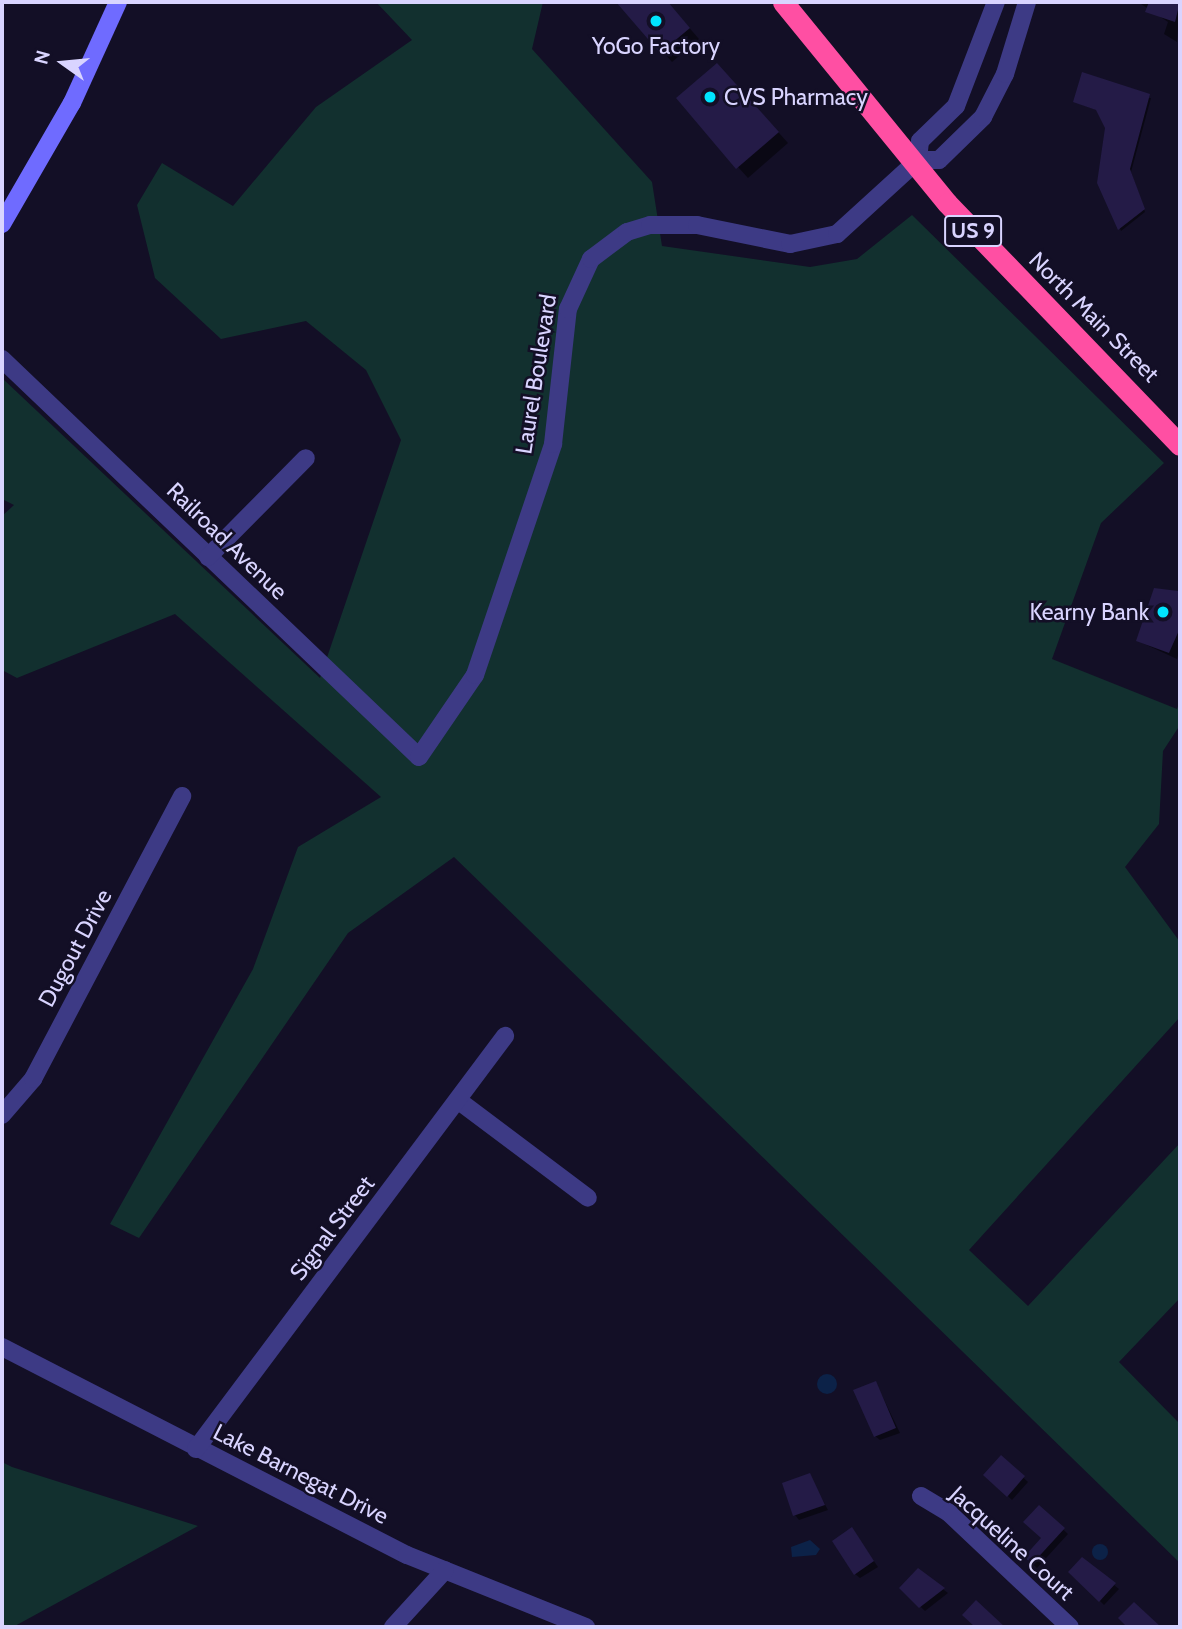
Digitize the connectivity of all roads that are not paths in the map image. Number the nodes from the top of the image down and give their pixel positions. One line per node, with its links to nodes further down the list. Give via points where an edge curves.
1 (118, 2): 7 (street, via 72,103)
2 (783, 2): 6 (highway, North Main Street / US 9, via 837,73)
3 (996, 2): 6 (street, Laurel Boulevard, via 966,90 920,141)
4 (1005, 2): 5 (street, Laurel Boulevard)
5 (1026, 5): 6 (street, Laurel Boulevard, via 1005,74 983,117 939,160)
6 (918, 160): 9 (highway, North Main Street / US 9, via 947,203); 12 (street, Laurel Boulevard, via 852,223 818,242 790,244 697,225 650,225 627,232 591,260 568,309 550,454 479,663 463,700)
7 (2, 224)
8 (2, 359): 11 (street, Railroad Avenue)
9 (1180, 445)
10 (306, 458): 11 (street)
11 (208, 557): 12 (street, Railroad Avenue)
12 (419, 757)
13 (182, 796): 16 (street, Dugout Drive, via 33,1079)
14 (505, 1036): 15 (street, Signal Street)
15 (459, 1101): 17 (street); 19 (street, Signal Street)
16 (2, 1115)
17 (588, 1198)
18 (2, 1347): 19 (street, Lake Barnegat Drive, via 139,1413)
19 (196, 1449): 21 (street, Lake Barnegat Drive)
20 (921, 1496): 24 (street, Jacqueline Court, via 949,1513)
21 (445, 1570): 22 (street); 23 (street, Lake Barnegat Drive)
22 (393, 1627)
23 (586, 1627)
24 (1069, 1627)

